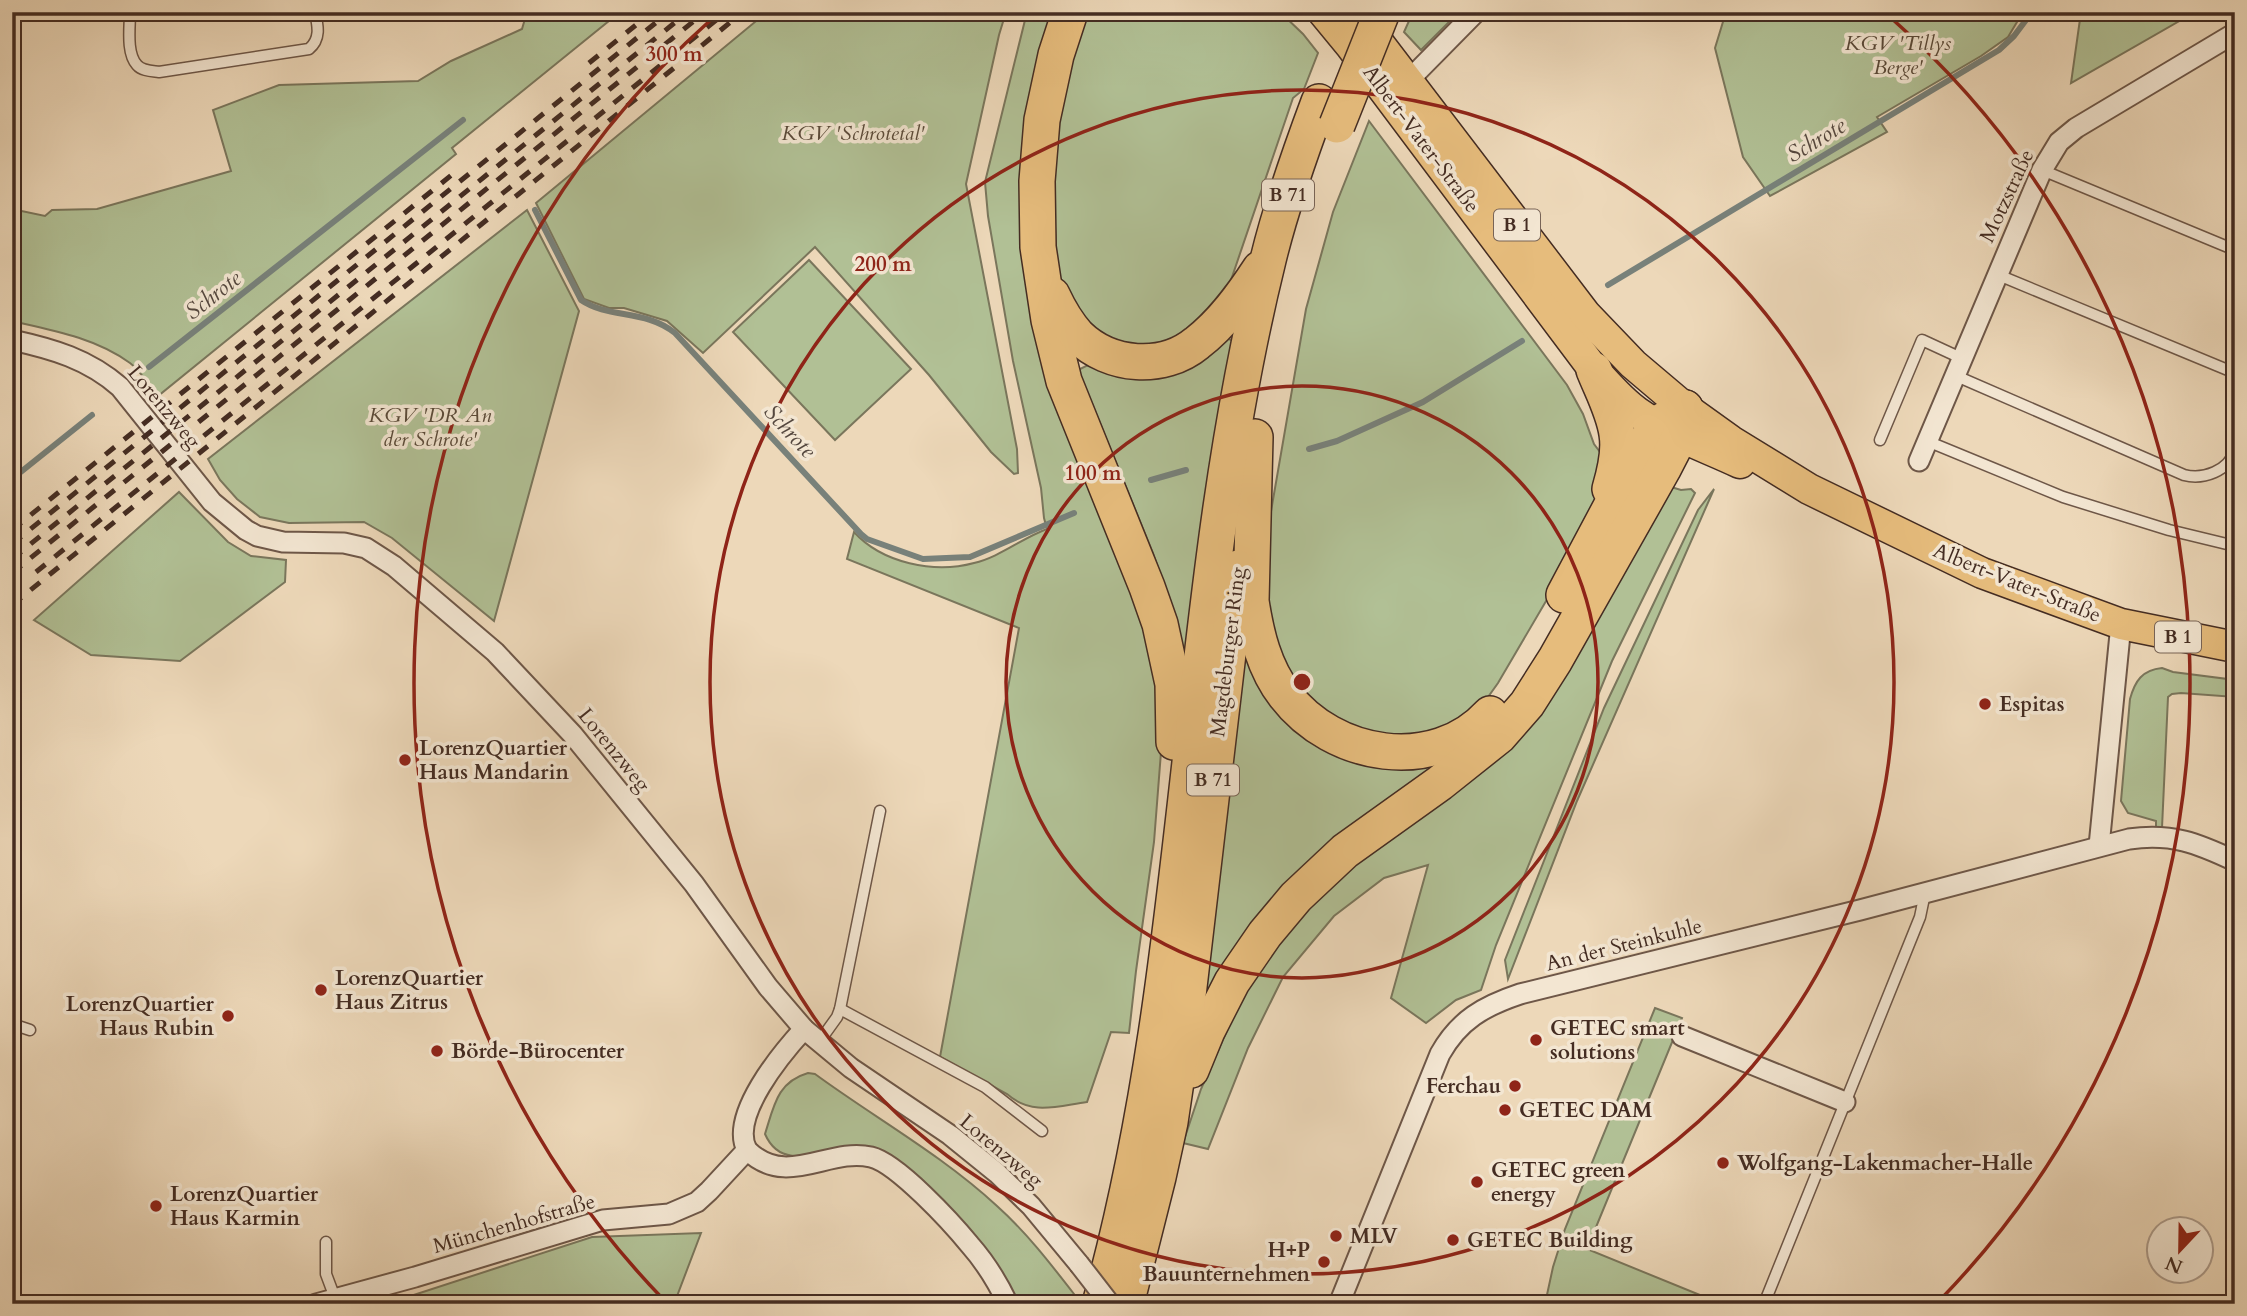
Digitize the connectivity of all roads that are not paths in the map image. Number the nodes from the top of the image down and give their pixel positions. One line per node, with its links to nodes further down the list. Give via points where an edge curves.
1 (130, 12): 2 (lane, via 131,52 136,64 159,72 309,50 318,37)
2 (315, 12)
3 (1070, 12): 15 (highway, via 1048,88 1039,151 1037,225)
4 (1323, 12): 18 (main road, Albert-Vater-Straße / B 1)
5 (1355, 12): 9 (main road, Albert-Vater-Straße / B 1); 10 (highway, Magdeburger Ring / B 71)
6 (1382, 12): 10 (highway, Magdeburger Ring / B 71, bridge)
7 (1476, 12): 9 (street)
8 (2235, 33): 11 (street, Motzstraße, via 2076,128 2059,142)
9 (1408, 81): 20 (main road, Albert-Vater-Straße / B 1, via 1586,315 1633,363)
10 (1328, 113): 13 (highway, Magdeburger Ring / B 71); 21 (highway, Magdeburger Ring / B 71)
11 (2042, 170): 12 (lane); 14 (street, Motzstraße)
12 (2235, 250)
13 (1269, 255): 15 (highway, via 1206,336 1185,351 1155,362 1118,358 1089,345 1063,317); 31 (highway, Magdeburger Ring / B 71, via 1233,433)
14 (1996, 274): 17 (street, Motzstraße); 19 (lane)
15 (1043, 280): 31 (highway, via 1064,381 1163,636 1172,684)
16 (12, 340): 37 (street, Lorenzweg, via 68,354 108,377 212,502 246,530 283,542 361,546 394,566 468,627 573,735)
17 (1957, 367): 22 (lane, via 1922,340); 23 (street, Motzstraße); 24 (lane, via 2184,475 2206,476)
18 (1594, 370): 20 (main road, Albert-Vater-Straße / B 1, via 1628,405); 26 (highway, via 1618,435)
19 (2235, 373)
20 (1674, 422): 26 (highway); 28 (main road, Albert-Vater-Straße / B 1, via 1731,441 1809,489 1982,573); 42 (highway, via 1574,626 1527,704 1499,736 1345,851 1285,909 1219,1006)
21 (1255, 437): 26 (highway, via 1251,601 1264,656 1271,674 1301,713 1318,728 1365,747 1427,751 1482,724 1511,685); 42 (highway, Magdeburger Ring / B 71)
22 (1880, 440)
23 (1927, 441): 25 (street, Motzstraße); 27 (lane, via 2076,502)
24 (2234, 455)
25 (1919, 461)
26 (1602, 523)
27 (2235, 546)
28 (2121, 624): 29 (main road, Albert-Vater-Straße / B 1); 32 (street)
29 (2235, 648)
30 (880, 811): 35 (lane)
31 (1179, 844): 49 (highway, Magdeburger Ring / B 71, via 1143,1122)
32 (2099, 846): 33 (street, An der Steinkuhle, via 2168,837 2192,841); 34 (street, An der Steinkuhle)
33 (2235, 861)
34 (1925, 893): 41 (lane, via 1920,916); 52 (street, An der Steinkuhle, via 1520,994 1473,1015 1440,1054)
35 (840, 1009): 40 (lane); 43 (lane, via 985,1087)
36 (12, 1024): 38 (lane)
37 (804, 1029): 40 (street, Lorenzweg); 44 (street, via 759,1088 743,1134)
38 (30, 1030)
39 (1682, 1036): 41 (street)
40 (819, 1043): 50 (street, Lorenzweg, bridge, via 997,1173 1037,1212)
41 (1845, 1102): 53 (lane)
42 (1170, 1122): 51 (highway, Magdeburger Ring / B 71)
43 (1042, 1131)
44 (747, 1150): 46 (street, Münchenhofstraße, via 697,1202 669,1214 603,1220); 48 (street, via 786,1168 849,1156 878,1159 916,1189 971,1245)
45 (326, 1242): 46 (lane, via 326,1274)
46 (335, 1298): 47 (street, Münchenhofstraße)
47 (316, 1304)
48 (1008, 1304)
49 (1100, 1304)
50 (1110, 1304)
51 (1126, 1304)
52 (1339, 1304)
53 (1764, 1304)

